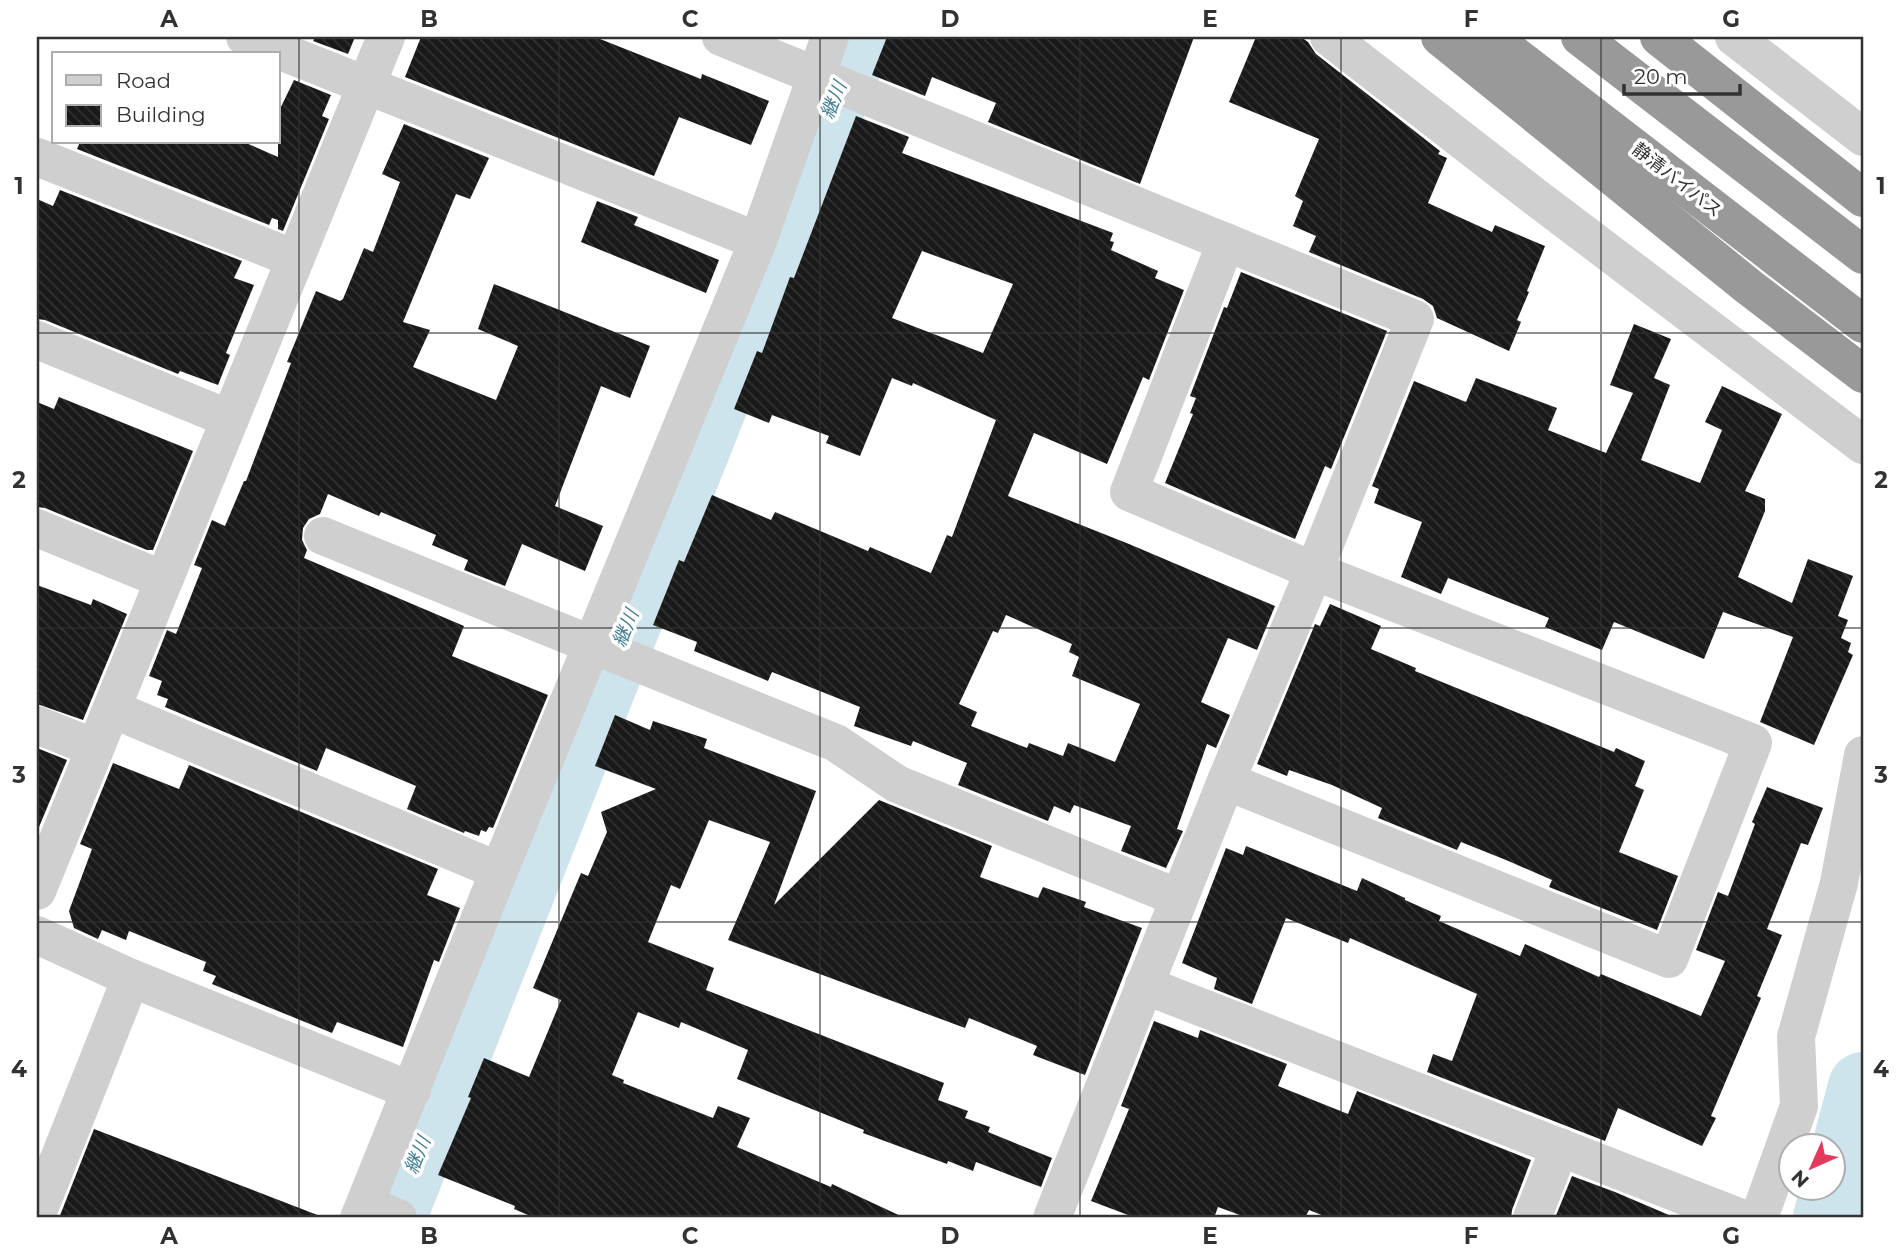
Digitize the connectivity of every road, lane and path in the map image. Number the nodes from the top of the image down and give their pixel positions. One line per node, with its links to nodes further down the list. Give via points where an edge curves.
1 (245, 37): 12 (street)
2 (386, 37): 12 (street)
3 (721, 37): 11 (street)
4 (830, 37): 11 (street)
5 (1329, 37): 24 (street)
6 (1440, 37): 22 (highway)
7 (1491, 37): 20 (highway, 静清バイパス)
8 (1580, 37): 18 (highway)
9 (1659, 37): 15 (highway)
10 (1734, 37): 13 (street)
11 (814, 76): 16 (street); 17 (street)
12 (366, 86): 16 (street); 19 (street)
13 (1863, 138)
14 (37, 157): 19 (street)
15 (1863, 198)
16 (758, 241): 29 (street)
17 (1226, 242): 27 (street, via 1129,492); 27 (street, via 1415,319)
18 (1863, 255)
19 (295, 259): 23 (street)
20 (1863, 324)
21 (37, 340): 23 (street)
22 (1863, 374)
23 (230, 419): 28 (street)
24 (1863, 445)
25 (37, 528): 28 (street)
26 (323, 536): 29 (street)
27 (1314, 571): 34 (street); 34 (street, via 1753,743 1669,960)
28 (164, 580): 30 (street)
29 (591, 646): 35 (street); 37 (street, via 836,743 897,784)
30 (111, 709): 32 (street); 35 (street)
31 (37, 725): 32 (street)
32 (95, 748): 36 (street)
33 (1863, 755): 48 (street, via 1839,883 1796,1037 1799,1106)
34 (1226, 781): 37 (street)
35 (499, 871): 41 (street)
36 (37, 891)
37 (1179, 898): 40 (street)
38 (37, 934): 39 (street)
39 (131, 978): 41 (street); 43 (street)
40 (1144, 985): 42 (street); 45 (street)
41 (412, 1091): 44 (street)
42 (1560, 1147): 46 (street); 47 (street)
43 (37, 1214)
44 (374, 1214)
45 (1063, 1215)
46 (1532, 1218)
47 (1741, 1218)
48 (1759, 1218)

